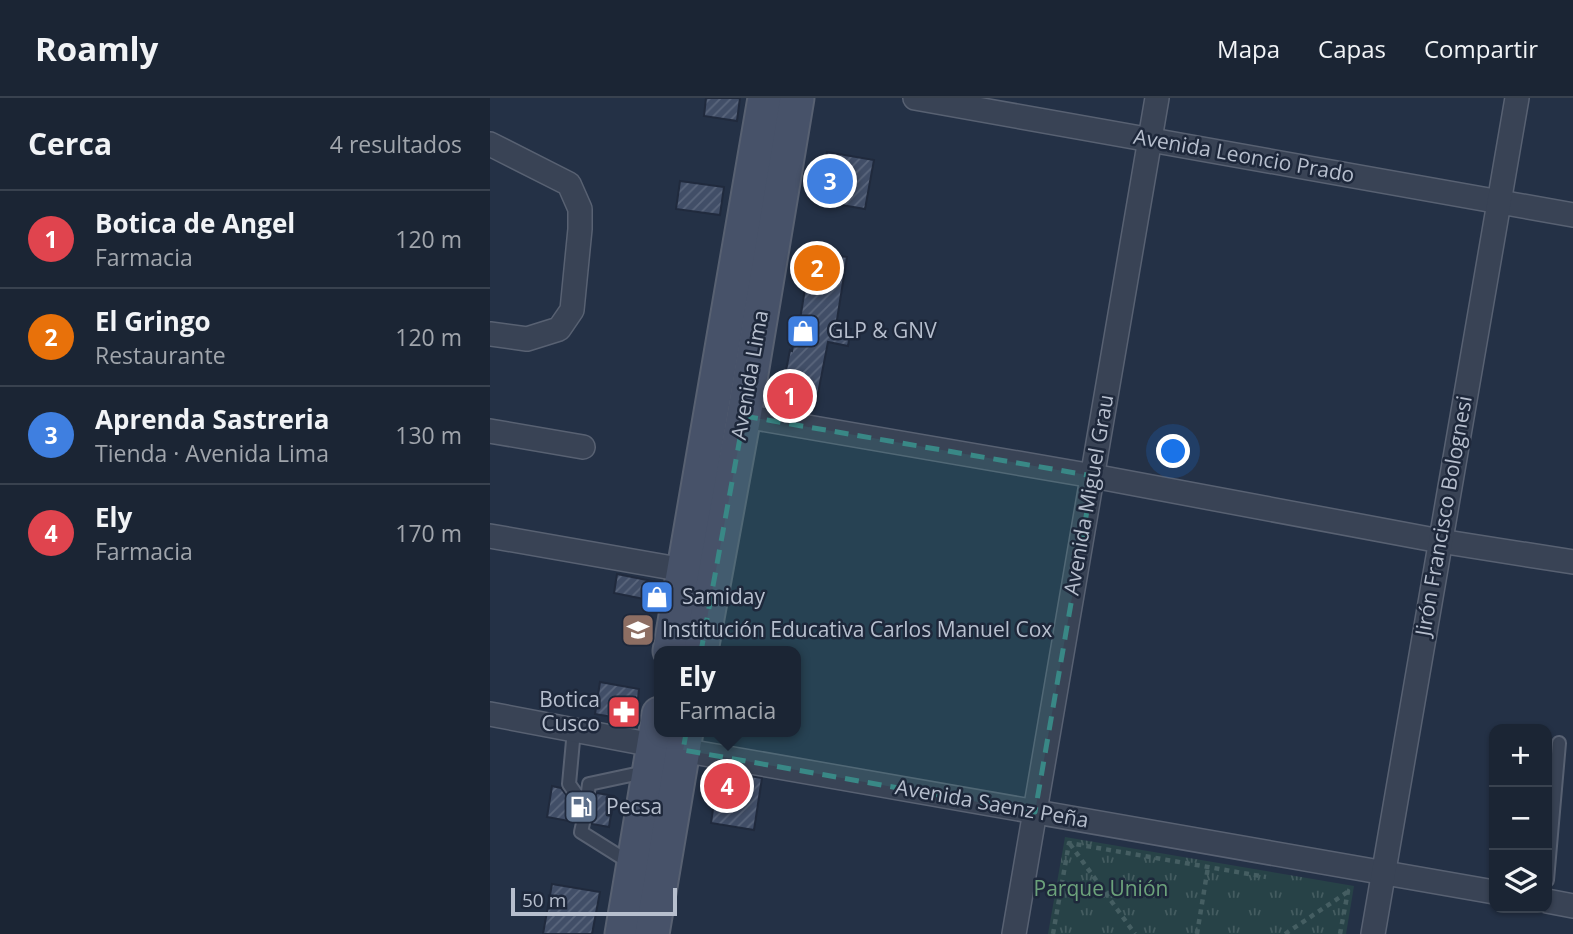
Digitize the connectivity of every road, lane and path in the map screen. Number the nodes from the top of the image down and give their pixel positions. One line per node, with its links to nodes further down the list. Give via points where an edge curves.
1 (765, 98): 18 (main road, Avenida Lima)
2 (797, 98): 11 (main road, Avenida Lima)
3 (915, 98): 6 (street, Avenida Leoncio Prado)
4 (1157, 98): 6 (street, Avenida Miguel Grau)
5 (1517, 98): 8 (street, Jirón Francisco Bolognesi)
6 (1150, 140): 8 (street, Avenida Leoncio Prado); 14 (street, Avenida Miguel Grau)
7 (490, 144): 10 (street, via 569,184 580,209 580,229 572,310 559,329 527,339)
8 (1499, 202): 9 (street, Avenida Leoncio Prado); 16 (street, Jirón Francisco Bolognesi)
9 (1573, 215)
10 (490, 334)
11 (744, 416): 14 (street); 20 (main road, Avenida Lima)
12 (490, 431): 13 (street)
13 (583, 447)
14 (1093, 476): 16 (street); 27 (street, Avenida Miguel Grau)
15 (490, 536): 18 (street)
16 (1440, 541): 17 (street); 33 (street, Jirón Francisco Bolognesi)
17 (1573, 562)
18 (684, 570): 19 (main road, Avenida Lima)
19 (671, 646)
20 (702, 646)
21 (490, 714): 22 (street, Avenida Saenz Peña)
22 (574, 730): 23 (street, Avenida Saenz Peña); 26 (lane, via 569,783)
23 (666, 742): 25 (lane, via 589,784); 27 (street, Avenida Saenz Peña); 31 (main road); 41 (main road)
24 (1559, 743): 30 (lane)
25 (588, 792)
26 (585, 807)
27 (1035, 812): 29 (path); 33 (street, Avenida Saenz Peña); 42 (street, Avenida Miguel Grau)
28 (583, 823): 31 (lane, via 581,832)
29 (1069, 843): 32 (path); 43 (path); 44 (path)
30 (1550, 850)
31 (634, 865): 40 (main road)
32 (1208, 867): 34 (path); 45 (path)
33 (1384, 872): 36 (path); 37 (street, Avenida Saenz Peña); 48 (street, Jirón Francisco Bolognesi)
34 (1272, 878)
35 (1335, 889): 36 (path)
36 (1348, 891): 46 (path); 47 (path)
37 (1489, 891)
38 (1552, 902): 39 (street)
39 (1573, 906)
40 (622, 934)
41 (652, 934)
42 (1014, 934)
43 (1054, 934)
44 (1135, 934)
45 (1197, 934)
46 (1285, 934)
47 (1340, 934)
48 (1373, 934)

